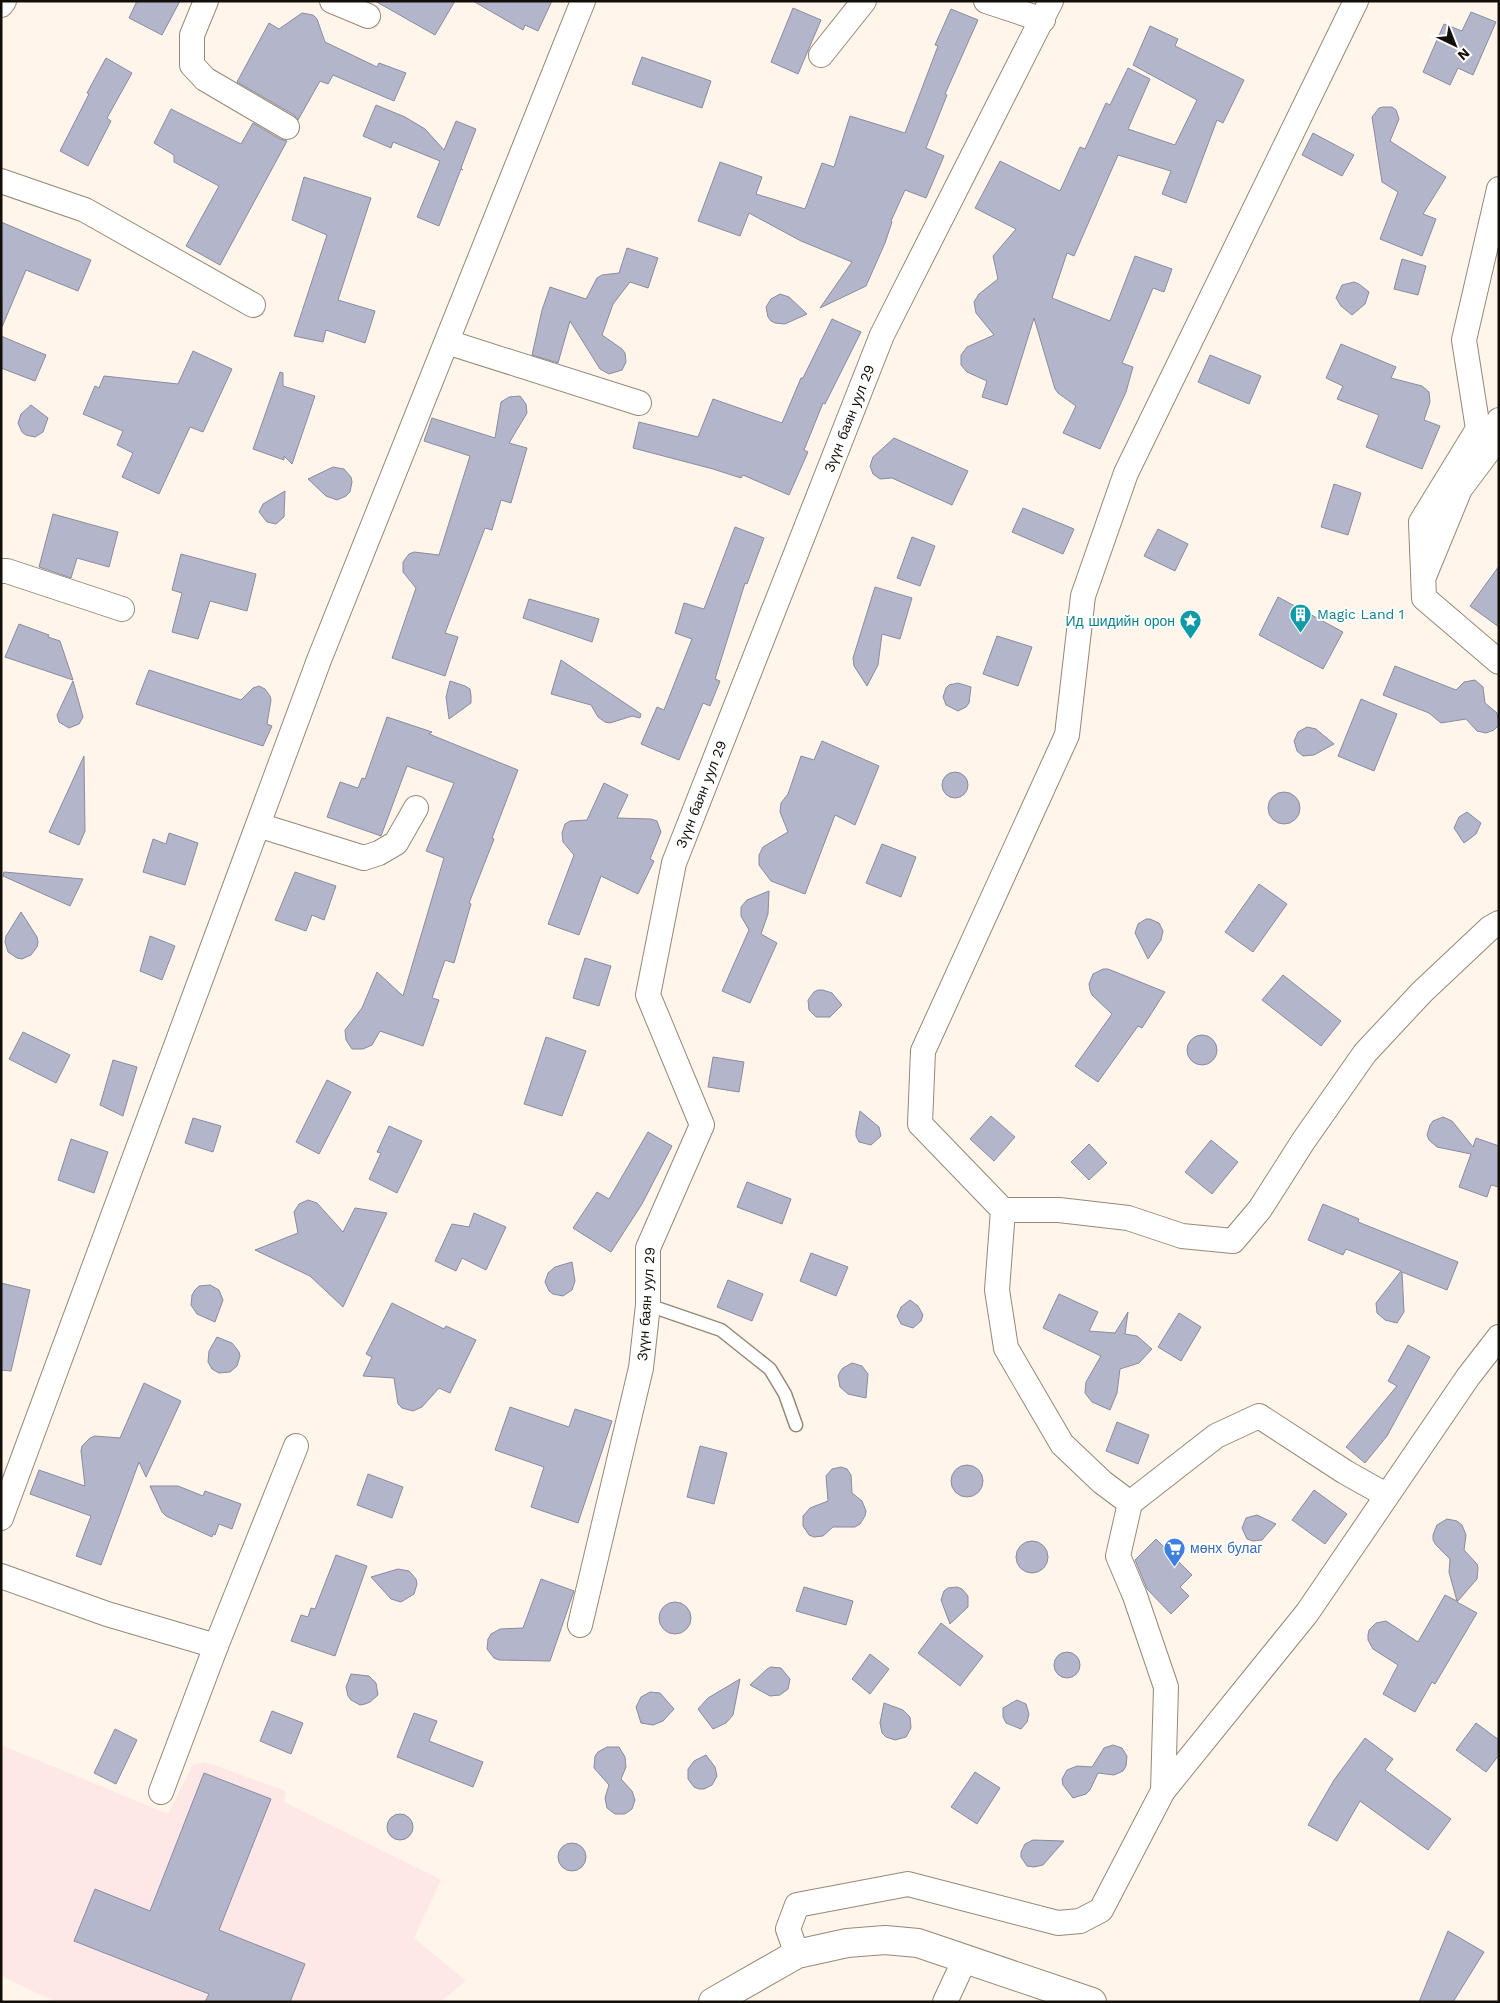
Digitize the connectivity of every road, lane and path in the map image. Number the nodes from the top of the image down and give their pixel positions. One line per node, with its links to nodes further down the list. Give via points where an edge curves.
1 (4, 1): 8 (street)
2 (206, 1): 12 (street, via 192,35 192,65 205,79)
3 (332, 1): 10 (street)
4 (583, 1): 16 (street)
5 (864, 1): 11 (street)
6 (986, 1): 9 (street)
7 (1356, 1): 26 (street, via 1126,473 1083,596 1067,735 923,1050 920,1124)
8 (1, 5)
9 (1047, 11): 27 (street, Зүүн баян уул 29, via 882,335 674,863 648,995 702,1125 648,1248)
10 (368, 16)
11 (820, 55)
12 (287, 127)
13 (1, 181): 15 (street, via 85,210)
14 (1499, 189): 20 (street, via 1464,340 1478,429 1421,522)
15 (253, 305)
16 (447, 342): 17 (street); 24 (street, via 319,660)
17 (639, 403)
18 (1499, 420): 20 (street, via 1496,441 1460,489)
19 (1, 571): 21 (street)
20 (1423, 579): 22 (street, via 1424,598)
21 (122, 609)
22 (1499, 662)
23 (416, 808): 24 (street, via 396,843 364,858)
24 (258, 825): 33 (street)
25 (1496, 925): 26 (street, via 1422,992 1365,1053 1260,1209 1233,1241 1182,1236 1128,1218 1059,1210)
26 (1003, 1210): 32 (street, via 997,1290 1006,1348 1062,1444)
27 (648, 1305): 29 (lane, via 721,1330 770,1369 785,1394); 35 (street, Зүүн баян уул 29, via 641,1368)
28 (1499, 1337): 31 (street)
29 (796, 1425)
30 (296, 1446): 36 (street)
31 (1386, 1495): 32 (street, via 1259,1416 1216,1436); 37 (street, via 1307,1613)
32 (1130, 1503): 37 (street, via 1118,1556 1166,1687)
33 (1, 1518)
34 (1, 1576): 36 (street, via 107,1614)
35 (580, 1625)
36 (216, 1646): 38 (street)
37 (1163, 1791): 39 (street, via 1101,1910 1080,1921 1058,1923 908,1884 797,1905 788,1929)
38 (160, 1792)
39 (797, 1954): 40 (street, via 847,1943 885,1940 918,1943); 41 (street)
40 (965, 1959): 42 (street); 43 (street)
41 (713, 2002)
42 (946, 2002)
43 (1092, 2002)

